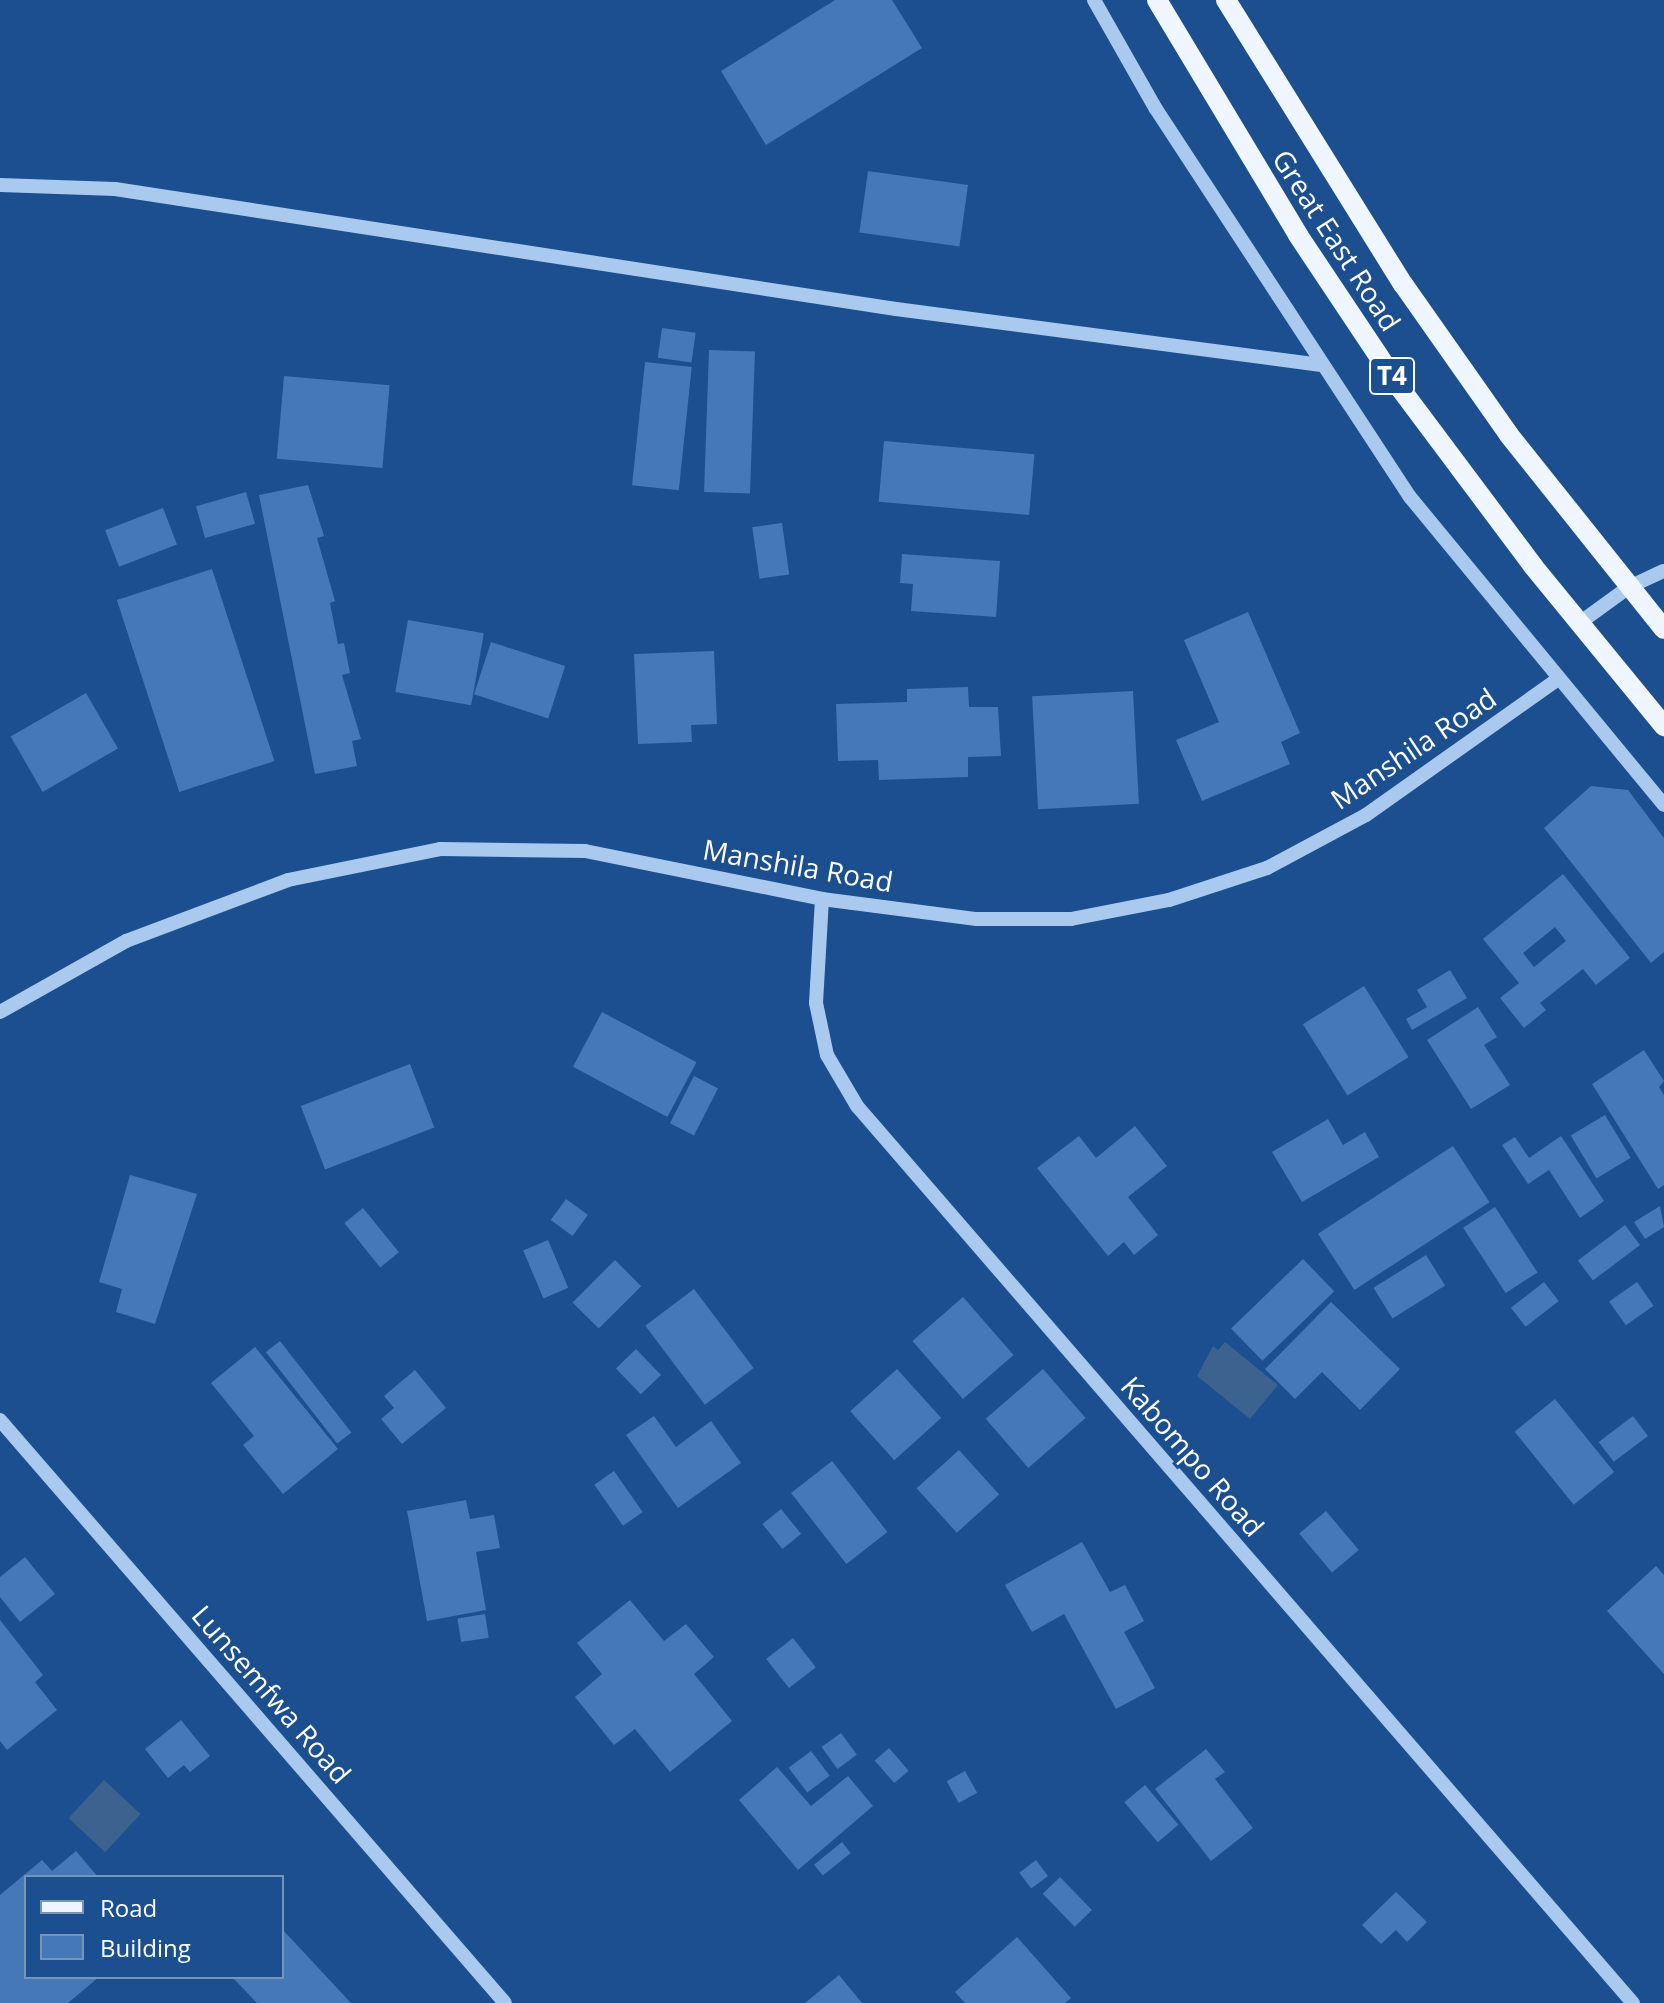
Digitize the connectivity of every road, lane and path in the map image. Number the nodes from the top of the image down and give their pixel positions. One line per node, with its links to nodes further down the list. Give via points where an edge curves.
1 (1094, 0): 5 (street, via 1156,109)
2 (1157, 0): 8 (main road, Great East Road / T4, via 1298,235 1400,388)
3 (1226, 0): 7 (main road, Great East Road / T4, via 1403,284 1509,435)
4 (0, 185): 5 (street, via 115,189 896,309)
5 (1319, 365): 10 (street, via 1410,497)
6 (1664, 571): 7 (street)
7 (1629, 587): 8 (street); 9 (main road, Great East Road / T4)
8 (1578, 624): 11 (main road, Great East Road / T4)
9 (1664, 629)
10 (1557, 680): 12 (street); 13 (street, Manshila Road, via 1366,815 1267,868 1169,900 1056,919 977,919)
11 (1664, 726)
12 (1664, 805)
13 (822, 899): 14 (street, Manshila Road, via 585,851 440,849 288,880 126,941); 17 (street, Kabompo Road, via 816,1003 827,1055 857,1106)
14 (0, 1012)
15 (0, 1420): 16 (street, Lunsemfwa Road)
16 (505, 2003)
17 (1633, 2003)

